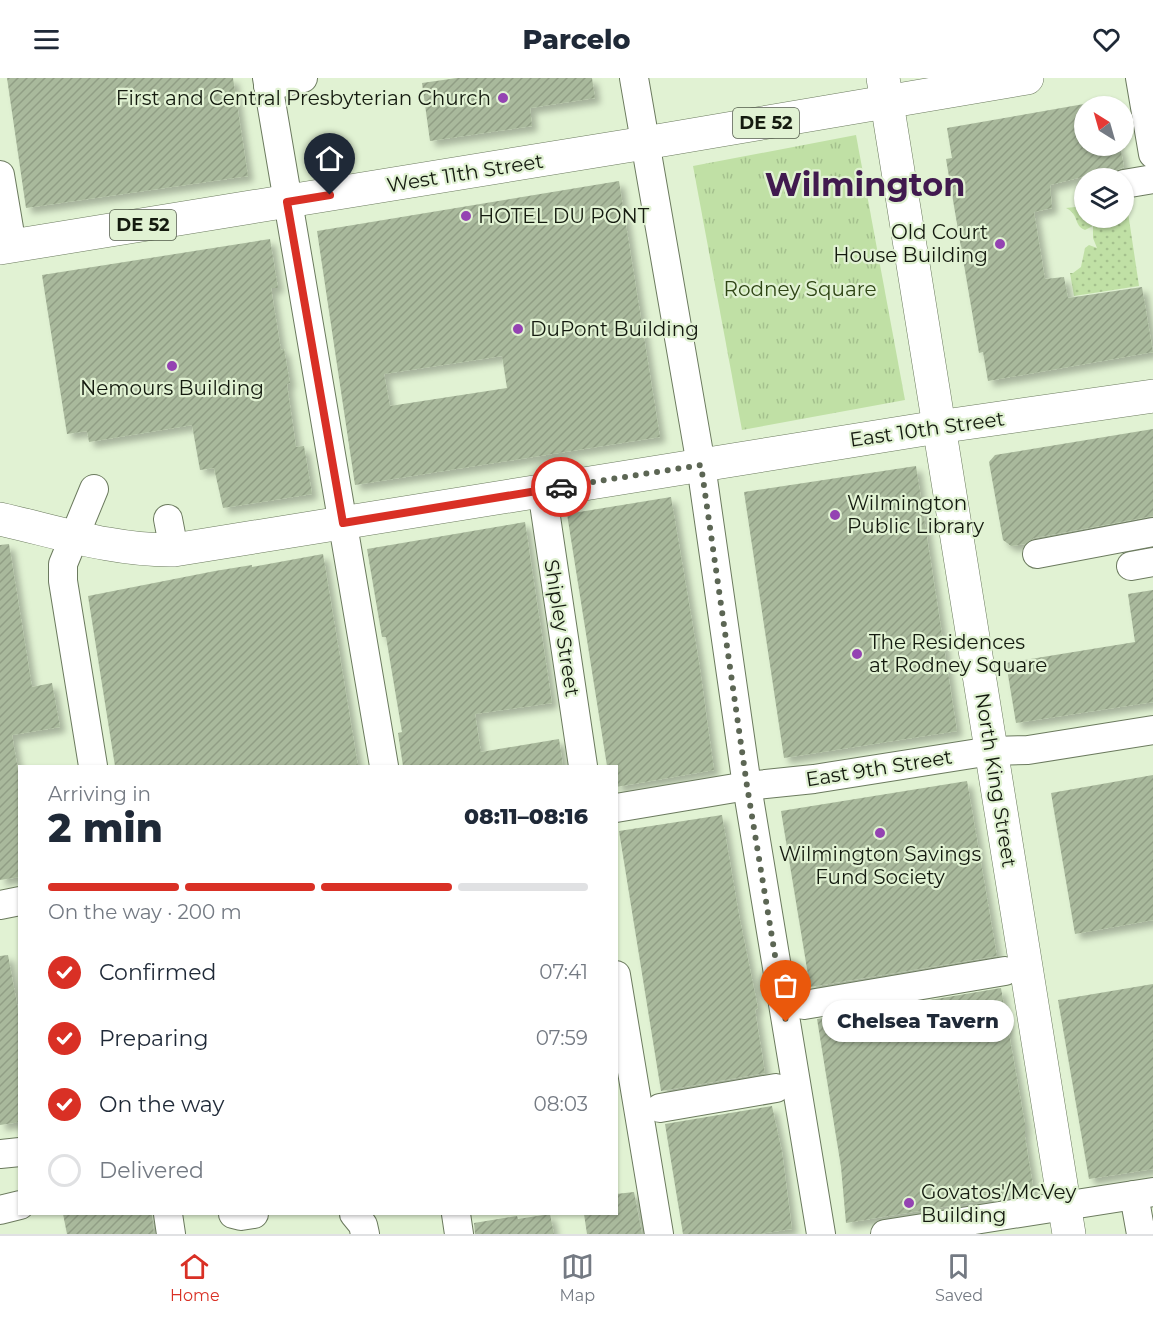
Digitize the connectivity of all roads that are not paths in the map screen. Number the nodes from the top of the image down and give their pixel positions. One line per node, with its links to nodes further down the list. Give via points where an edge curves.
1 (303, 78): 5 (street)
2 (634, 78): 7 (street)
3 (1027, 78): 6 (main road, DE 52)
4 (1140, 78): 8 (street)
5 (268, 82): 12 (street)
6 (885, 90): 7 (main road, DE 52); 15 (main road, North King Street)
7 (645, 143): 12 (main road, West 11th Street / DE 52); 16 (street)
8 (1153, 154)
9 (0, 175): 13 (street)
10 (1153, 179): 11 (street)
11 (1134, 182)
12 (287, 202): 13 (main road, West 11th Street / DE 52); 20 (street)
13 (6, 247)
14 (1153, 396): 15 (main road, East 10th Street)
15 (938, 427): 16 (main road, East 10th Street); 25 (main road, North King Street)
16 (701, 465): 18 (main road, East 10th Street); 29 (street)
17 (94, 489): 22 (street)
18 (542, 490): 20 (main road, East 10th Street); 28 (street, Shipley Street)
19 (0, 519): 22 (main road, East 10th Street)
20 (343, 523): 22 (main road, East 10th Street, via 171,534 145,550); 27 (street)
21 (1153, 532): 23 (street)
22 (75, 536): 26 (street, via 63,564 63,581)
23 (1037, 554)
24 (1153, 730): 25 (street, East 9th Street, via 1028,750)
25 (991, 751): 29 (street, East 9th Street); 48 (main road, North King Street)
26 (93, 765)
27 (384, 765)
28 (583, 765)
29 (747, 786): 30 (street, East 9th Street); 54 (street)
30 (618, 808)
31 (18, 901): 32 (street)
32 (0, 905)
33 (1005, 971): 35 (street)
34 (618, 998): 36 (street)
35 (804, 1005)
36 (624, 1067): 53 (street)
37 (776, 1088): 38 (street)
38 (660, 1108)
39 (18, 1152): 40 (street)
40 (0, 1154)
41 (1144, 1194): 48 (street); 56 (street)
42 (18, 1206): 43 (street)
43 (0, 1210)
44 (168, 1215): 49 (street)
45 (353, 1215): 50 (street)
46 (354, 1215): 51 (street, via 363,1225)
47 (456, 1215): 52 (street)
48 (1067, 1220): 55 (street)
49 (171, 1234)
50 (349, 1234)
51 (364, 1234)
52 (459, 1234)
53 (659, 1234)
54 (821, 1234)
55 (885, 1234)
56 (1141, 1234)

